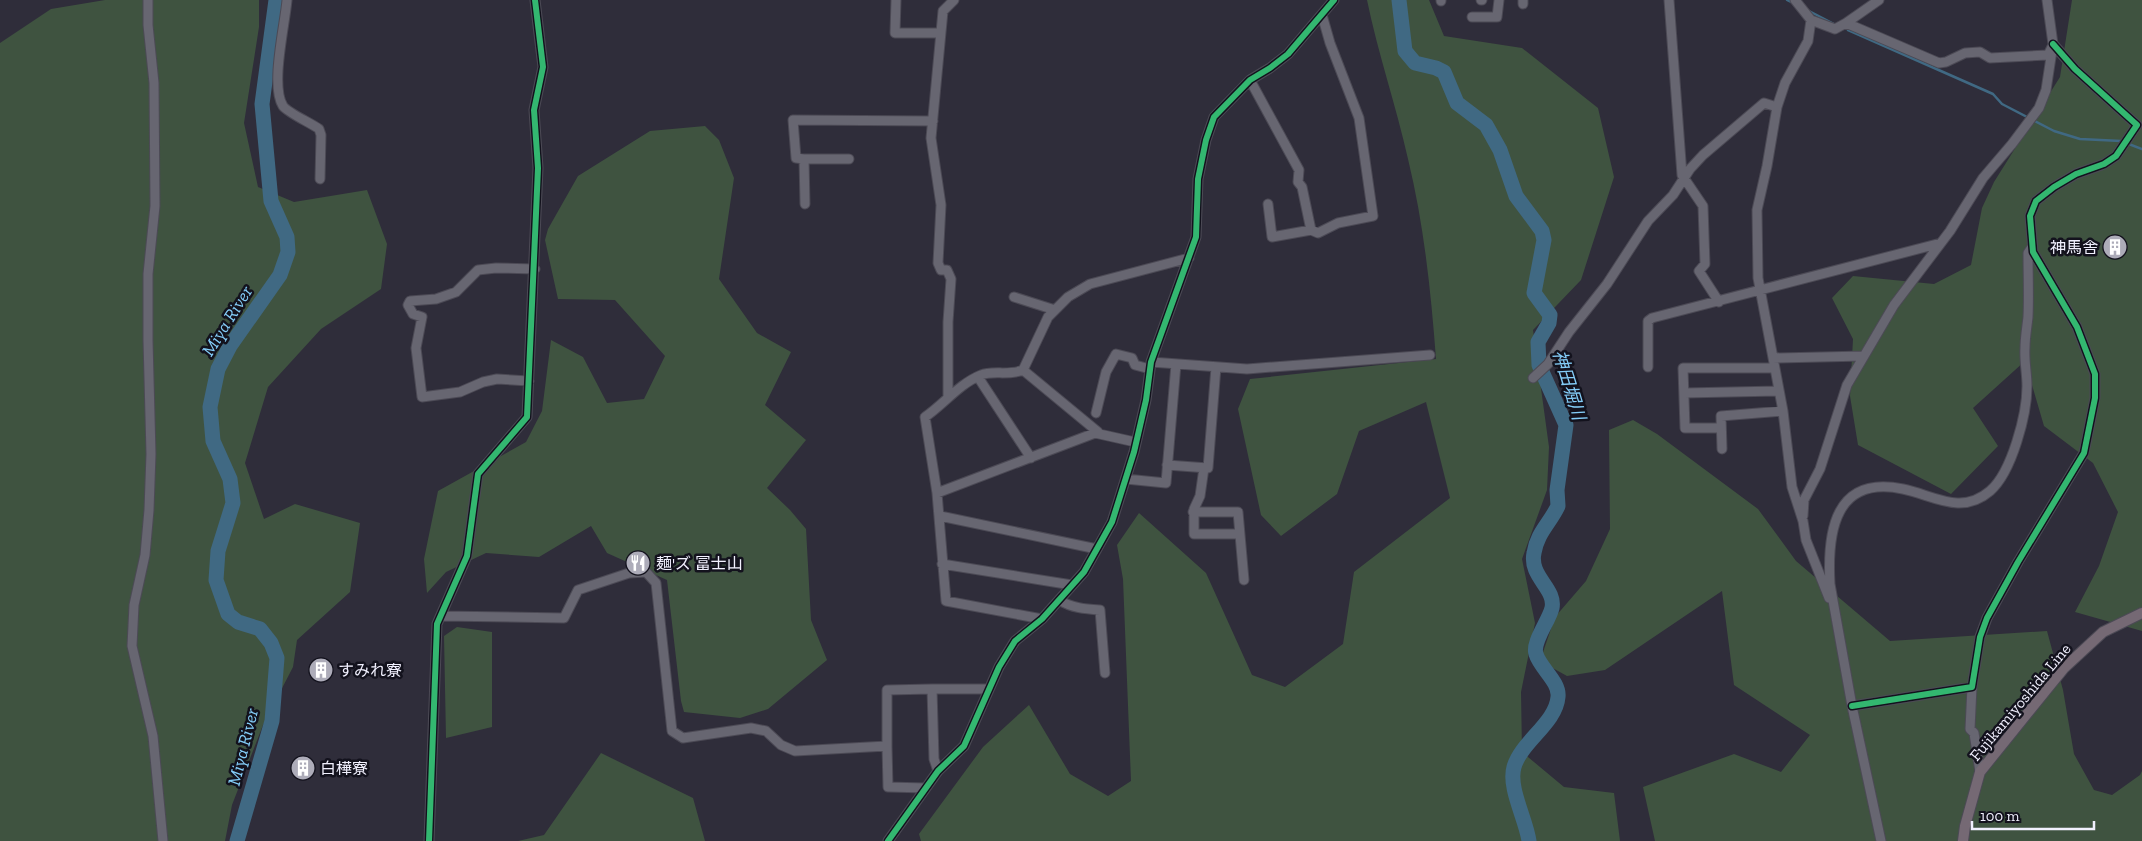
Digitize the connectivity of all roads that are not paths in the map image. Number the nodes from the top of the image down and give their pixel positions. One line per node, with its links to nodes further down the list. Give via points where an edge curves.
1 (148, 0): 86 (street, via 154,83 155,196 148,274 150,501 132,646 153,736)
2 (287, 0): 25 (street, via 278,60 279,96 284,108 319,129)
3 (535, 0): 33 (street, via 543,67 534,110 538,168)
4 (896, 0): 16 (street, via 895,33)
5 (954, 0): 16 (street, via 943,11)
6 (1334, 0): 12 (street)
7 (1499, 0): 13 (street, via 1497,17)
8 (1670, 0): 26 (street, via 1682,174)
9 (1795, 0): 14 (street)
10 (1879, 0): 15 (street)
11 (2047, 0): 17 (street)
12 (1322, 15): 18 (street, via 1288,54); 29 (street, via 1359,118 1373,216 1338,223 1318,233)
13 (1472, 17)
14 (1811, 20): 15 (street, via 1835,29); 19 (street, via 1808,41 1785,83)
15 (1846, 23): 17 (street, via 1939,63 1964,53 1980,52 1990,58 2048,55)
16 (940, 33): 21 (street)
17 (2053, 44): 22 (street, via 2074,69); 30 (street, via 2046,90 2039,108 1983,178)
18 (1250, 80): 29 (street, via 1299,170 1298,182 1302,187); 32 (street, via 1214,117 1206,140 1198,179 1196,237)
19 (1777, 106): 26 (street, via 1764,103 1703,155); 34 (street, via 1757,210)
20 (2142, 115): 22 (street)
21 (933, 120): 23 (street, via 793,120 796,158); 52 (street, via 931,138 941,205 938,263 942,270 947,270 951,280)
22 (2137, 125): 31 (street, via 2110,161 2076,174 2036,201 2030,216)
23 (804, 159): 24 (street); 27 (street)
24 (848, 159)
25 (320, 179)
26 (1685, 179): 36 (street, via 1703,206 1705,264 1699,271); 48 (street, via 1648,222 1548,364)
27 (806, 204)
28 (1268, 204): 29 (street, via 1272,237)
29 (1311, 230)
30 (1940, 243): 34 (street); 39 (street, via 1894,305)
31 (2032, 246): 75 (street, via 2028,253 2027,388 2018,442 2011,460 1990,491 1975,500 1938,501 1887,486 1861,490 1846,500 1838,514 1830,567); 78 (street, via 2086,349 2096,374 2095,398 2084,453 2018,562 1985,624)
32 (1189, 258): 37 (street, via 1090,284 1068,297); 42 (street)
33 (534, 269): 49 (street); 49 (street, via 478,270 456,292 436,299 410,300 408,305 413,314 422,317 416,348 422,397 460,392 497,379)
34 (1759, 290): 36 (street); 40 (street)
35 (1014, 297): 37 (street)
36 (1719, 302): 44 (street, via 1652,318 1648,322)
37 (1055, 310): 46 (street, via 1048,317)
38 (1430, 355): 43 (street, via 1248,369)
39 (1864, 356): 40 (street); 66 (street, via 1847,384 1820,469 1804,500)
40 (1773, 358): 45 (street)
41 (1176, 364): 42 (street); 43 (street); 60 (street)
42 (1151, 365): 54 (street, via 1135,364 1132,358 1116,354 1106,372); 57 (street)
43 (1216, 367): 61 (street, via 1208,468)
44 (1648, 367)
45 (1774, 368): 50 (street); 51 (street, via 1683,368)
46 (1023, 370): 47 (street, via 1015,374 982,374); 56 (street)
47 (978, 377): 52 (street); 59 (street)
48 (1532, 378)
49 (529, 381): 74 (street, via 528,417 478,474 467,556)
50 (1778, 391): 51 (street); 53 (street)
51 (1684, 393): 55 (street, via 1685,428)
52 (948, 397): 63 (street, via 925,417)
53 (1783, 412): 55 (street, via 1721,416); 66 (street, via 1792,487)
54 (1096, 413)
55 (1721, 428): 58 (street)
56 (1098, 432): 57 (street); 59 (street)
57 (1135, 442): 62 (street)
58 (1722, 449)
59 (1031, 458): 63 (street)
60 (1167, 465): 61 (street); 62 (street, via 1166,483)
61 (1204, 468): 64 (street, via 1200,496)
62 (1126, 479): 68 (street, via 1112,522)
63 (937, 493): 65 (street)
64 (1193, 512): 67 (street, via 1238,512); 67 (street, via 1194,534)
65 (940, 516): 68 (street); 69 (street)
66 (1803, 521): 75 (street, via 1806,540)
67 (1240, 534): 70 (street)
68 (1097, 549): 71 (street)
69 (942, 564): 71 (street); 76 (street, via 946,601)
70 (1244, 580)
71 (1072, 585): 72 (street)
72 (1059, 600): 76 (street); 77 (street, via 1081,609 1100,610)
73 (2142, 612): 84 (main road, Fujikamiyoshida Line, via 2103,632 2064,668)
74 (441, 616): 82 (street, via 564,618 578,590 630,573 646,572 656,584 672,731 683,738 751,728 766,731 781,745 796,751); 87 (street, via 437,624)
75 (1836, 617): 81 (street)
76 (1042, 619): 79 (street, via 1016,641)
77 (1105, 673)
78 (1972, 687): 81 (street); 84 (street, via 1970,729 1974,733)
79 (989, 689): 80 (street); 83 (street, via 964,746)
80 (932, 690): 82 (street, via 887,690); 83 (street, via 934,759)
81 (1852, 706): 89 (street)
82 (887, 746): 85 (street, via 888,787)
83 (938, 771): 85 (street)
84 (1980, 772): 90 (main road, Fujikamiyoshida Line)
85 (926, 788): 88 (street)
86 (163, 841)
87 (429, 841)
88 (888, 841)
89 (1881, 841)
90 (1964, 841)

